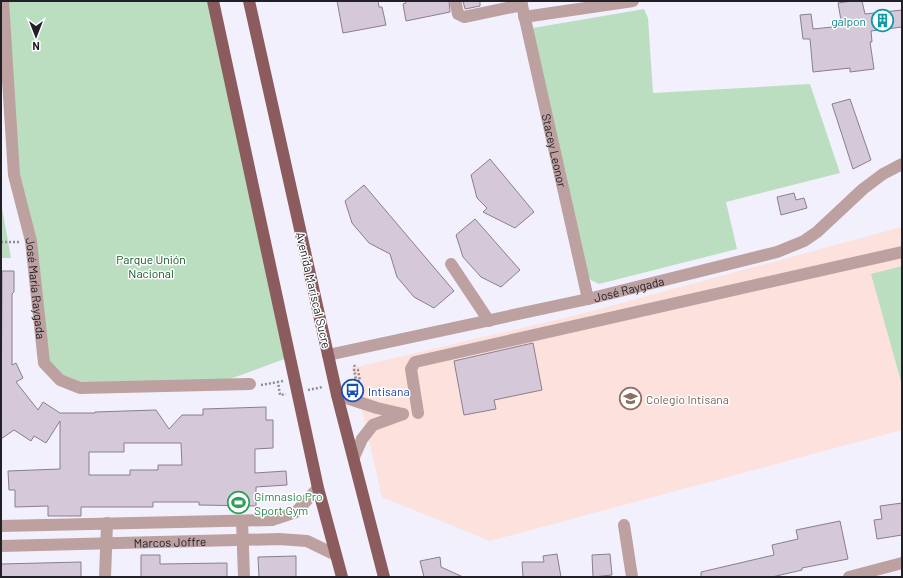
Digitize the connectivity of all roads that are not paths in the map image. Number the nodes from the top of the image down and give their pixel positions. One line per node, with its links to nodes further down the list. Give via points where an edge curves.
1 (3, 1): 14 (street, José María Raygada, via 14,175 31,241 44,364 60,380 80,388)
2 (214, 1): 18 (main road)
3 (249, 1): 13 (main road, Avenida Mariscal Sucre)
4 (633, 1): 7 (street)
5 (521, 3): 6 (street, via 464,17 458,14); 7 (street, Stacey Leonor)
6 (456, 4)
7 (524, 17): 11 (street, Stacey Leonor)
8 (902, 164): 11 (street, José Raygada, via 863,189 804,241 777,252)
9 (902, 252): 16 (street, via 415,362 411,369)
10 (451, 264): 12 (street)
11 (588, 299): 12 (street, José Raygada)
12 (488, 321): 13 (street, José Raygada)
13 (328, 355): 15 (main road, Avenida Mariscal Sucre)
14 (250, 384)
15 (337, 395): 17 (main road, Avenida Mariscal Sucre); 17 (street, via 403,414 372,425)
16 (418, 413)
17 (354, 457): 31 (main road, Avenida Mariscal Sucre)
18 (318, 488): 19 (street, Marcos Joffre, via 296,512 286,517); 26 (main road)
19 (242, 521): 20 (street, Marcos Joffre); 23 (street)
20 (107, 523): 22 (street, Marcos Joffre); 24 (street)
21 (624, 525): 32 (street)
22 (1, 526)
23 (243, 540): 24 (street, Marcos Joffre); 26 (street, Marcos Joffre, via 307,541); 29 (street)
24 (107, 543): 25 (street, Marcos Joffre); 28 (street)
25 (1, 546)
26 (336, 555): 30 (main road)
27 (902, 563): 33 (street)
28 (105, 577)
29 (244, 577)
30 (342, 577)
31 (384, 577)
32 (632, 577)
33 (849, 577)

